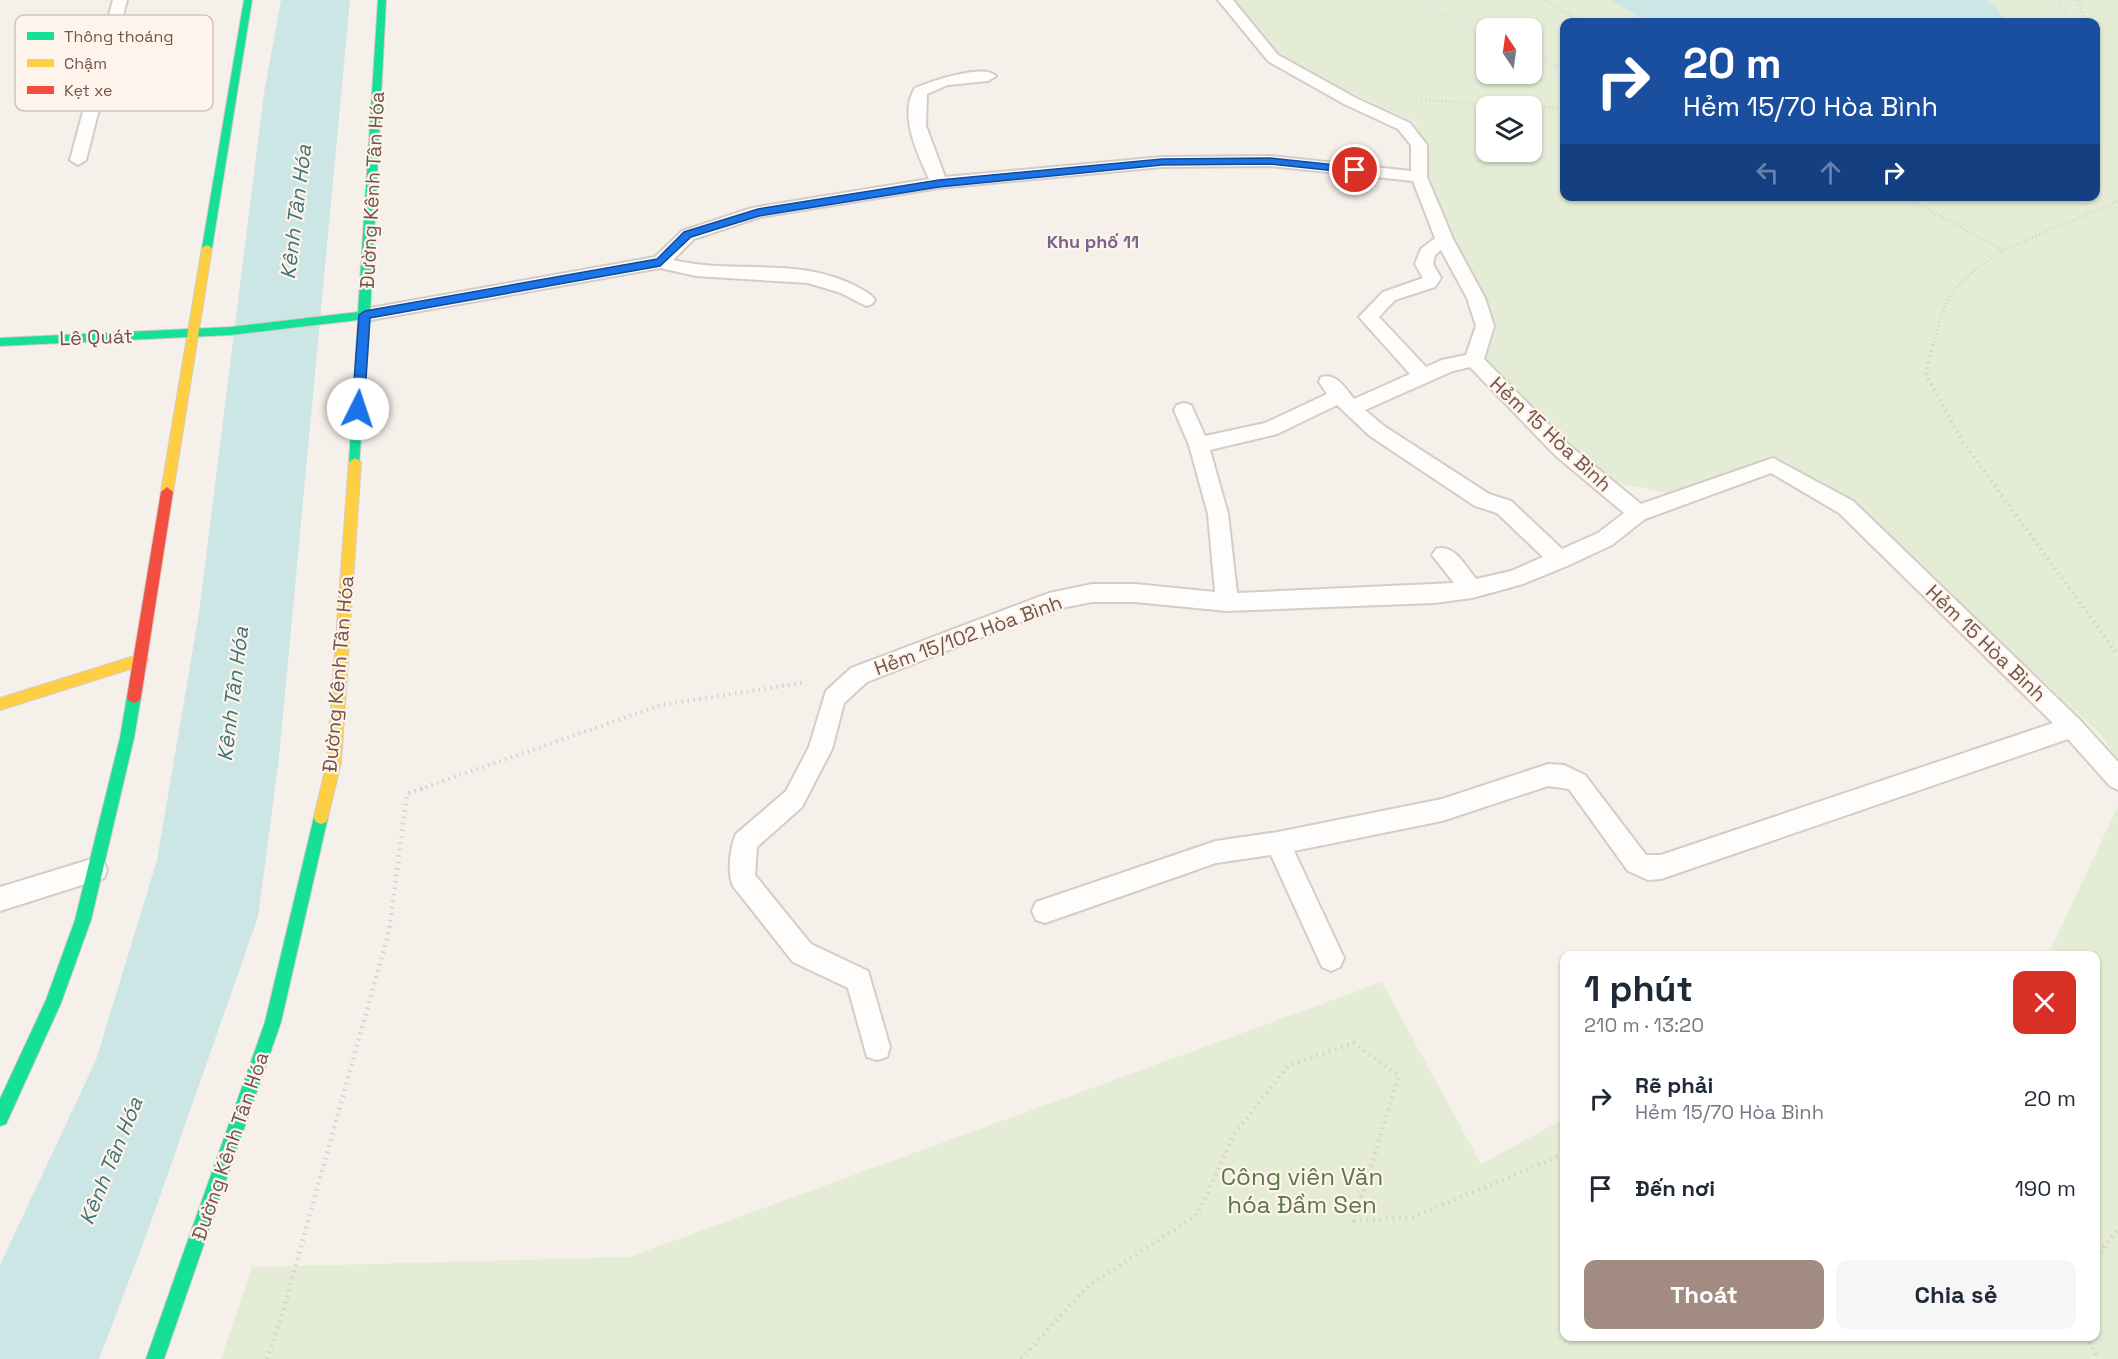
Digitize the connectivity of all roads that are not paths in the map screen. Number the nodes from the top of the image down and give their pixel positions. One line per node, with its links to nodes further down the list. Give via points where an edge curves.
1 (120, 0): 5 (lane)
2 (248, 0): 15 (street)
3 (382, 0): 14 (street, Đường Kênh Tân Hóa)
4 (1225, 0): 9 (lane, Hẻm 15 Hòa Bình, via 1273,57 1350,101 1404,126 1419,145)
5 (116, 15)
6 (988, 76): 10 (lane, via 945,81 920,91 916,102 920,138)
7 (91, 111): 8 (lane)
8 (78, 160)
9 (1419, 177): 10 (lane, via 1269,161 1162,162); 11 (lane, Hẻm 15 Hòa Bình)
10 (939, 183): 12 (lane, via 758,213 688,235)
11 (1444, 239): 17 (lane, Hẻm 15 Hòa Bình, via 1476,298 1485,326); 18 (lane, via 1427,253 1424,264 1432,278 1429,283 1389,296 1368,317)
12 (660, 262): 13 (lane, via 698,270 809,276 850,289); 14 (lane)
13 (866, 300)
14 (365, 315): 15 (street, Lê Quát, via 231,332); 38 (street, Đường Kênh Tân Hóa, via 334,762 273,1022)
15 (192, 333): 16 (street, Lê Quát); 27 (street)
16 (0, 342)
17 (1474, 360): 18 (lane); 22 (lane, Hẻm 15 Hòa Bình, via 1563,451)
18 (1422, 376): 19 (lane)
19 (1339, 395): 21 (lane, via 1270,429); 24 (lane, via 1377,431 1415,458 1482,500 1504,507)
20 (1184, 410): 21 (lane)
21 (1199, 445): 26 (lane, via 1218,514)
22 (1638, 513): 24 (lane, Hẻm 15/102 Hòa Bình, via 1605,539); 29 (lane, Hẻm 15 Hòa Bình, via 1773,465 1846,507)
23 (1443, 555): 25 (lane)
24 (1560, 560): 25 (lane, Hẻm 15/102 Hòa Bình, via 1515,578)
25 (1472, 589): 26 (lane, Hẻm 15/102 Hòa Bình)
26 (1227, 602): 36 (lane, Hẻm 15/102 Hòa Bình, via 1136,593 1082,595 1050,602 859,675 834,698 820,749 794,799 745,842 742,878 802,953 859,980)
27 (141, 660): 28 (street); 32 (street, via 127,738)
28 (0, 704)
29 (2072, 727): 30 (lane, Hẻm 15 Hòa Bình); 31 (lane, via 1661,867 1648,868 1637,862 1577,782 1564,776 1521,783 1442,810)
30 (2118, 779)
31 (1278, 843): 34 (lane, via 1216,852); 35 (lane)
32 (95, 870): 33 (lane); 37 (street, via 83,920 53,1004)
33 (0, 899)
34 (1045, 911)
35 (1331, 958)
36 (877, 1047)
37 (0, 1118)
38 (155, 1359)

